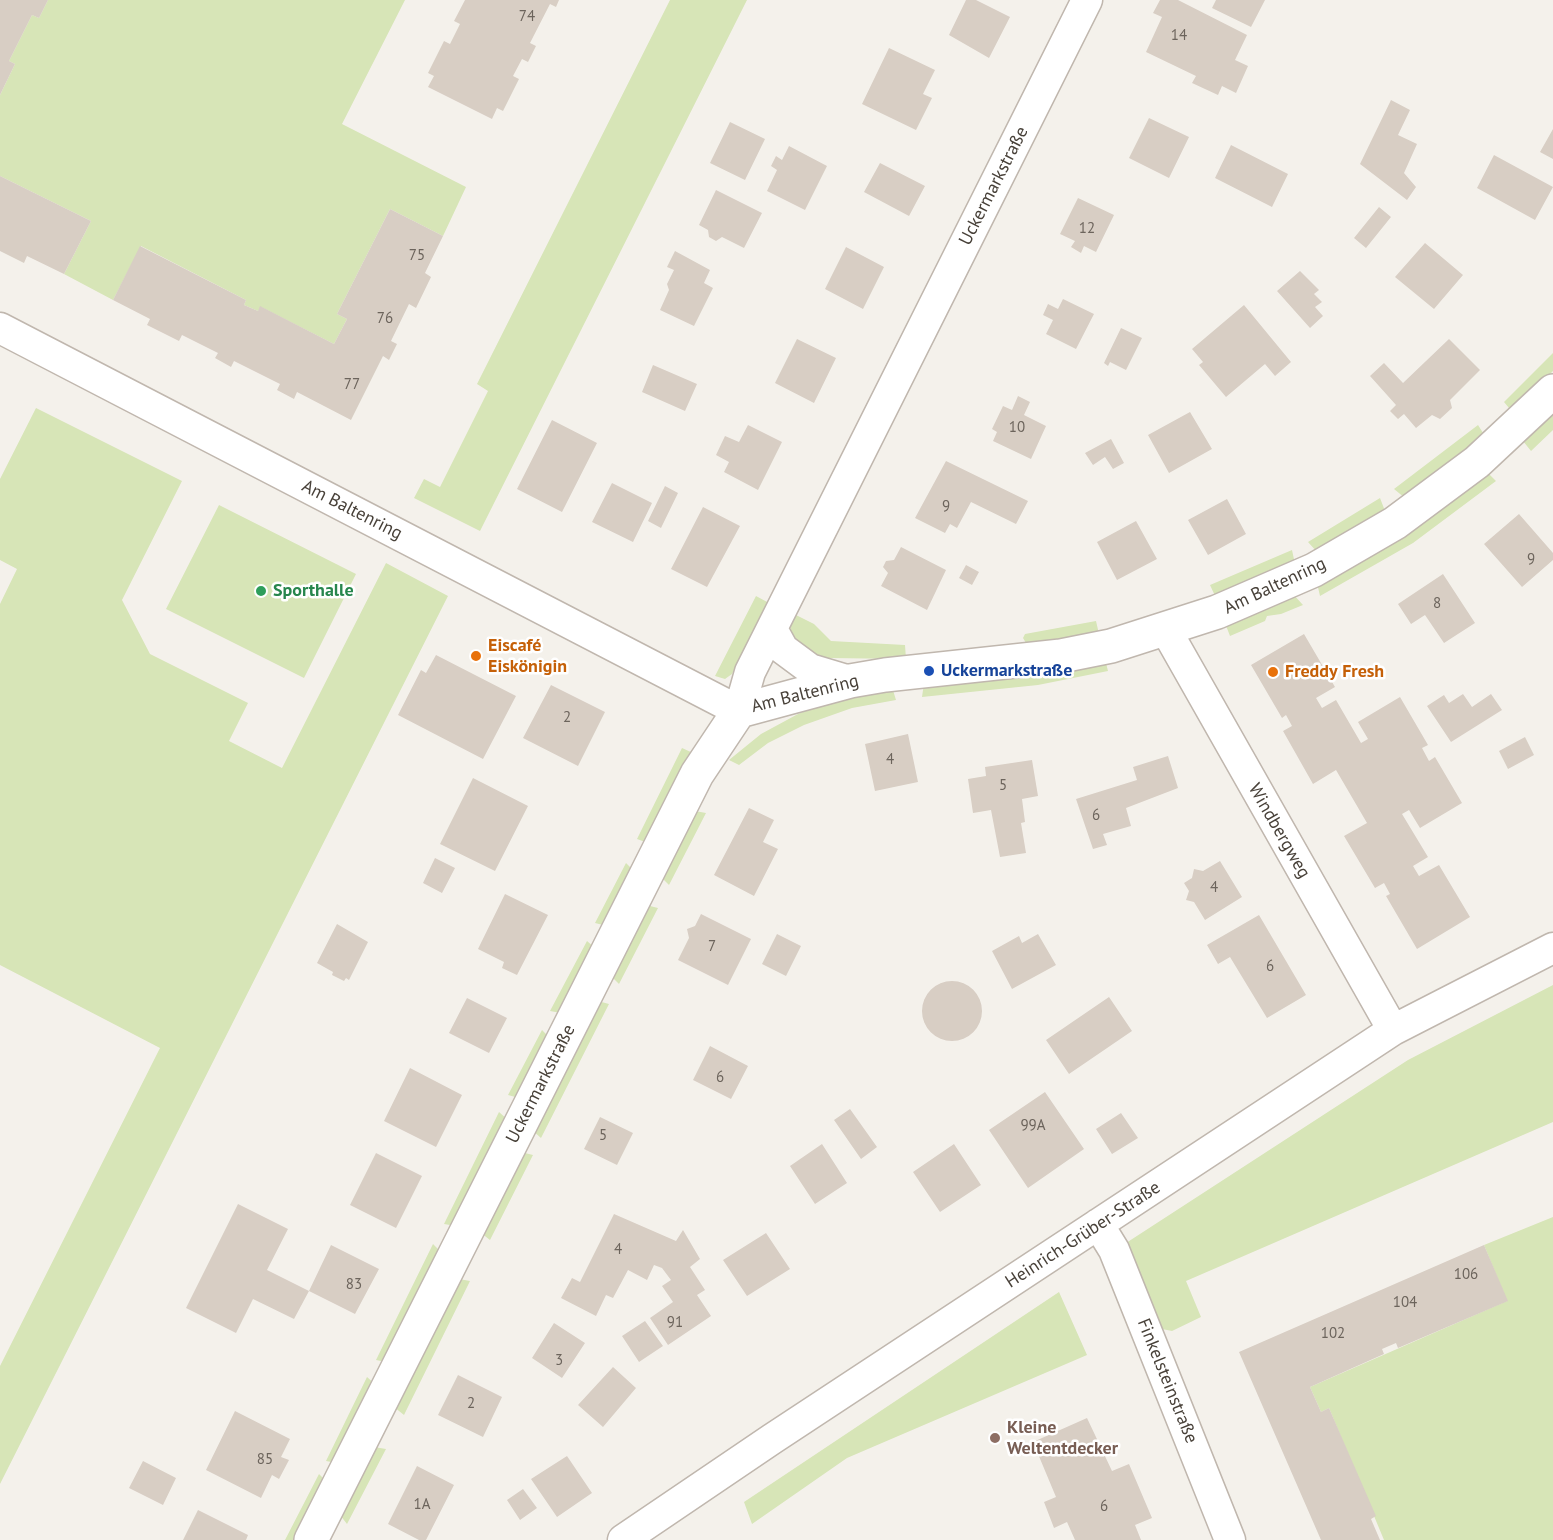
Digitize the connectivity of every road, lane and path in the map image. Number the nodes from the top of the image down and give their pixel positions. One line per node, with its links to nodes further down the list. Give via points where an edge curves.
1 (1087, 0): 4 (street, Uckermarkstraße)
2 (0, 328): 7 (street, Am Baltenring)
3 (1553, 391): 5 (street, Am Baltenring, via 1477,462 1395,523 1304,575)
4 (772, 629): 6 (street, via 783,649 810,669); 7 (street, Uckermarkstraße, via 750,672)
5 (1166, 630): 6 (street, Am Baltenring, via 1061,656); 9 (street, Windbergweg)
6 (850, 681): 7 (street, Am Baltenring)
7 (739, 711): 11 (street, Uckermarkstraße, via 697,774)
8 (1553, 948): 9 (street, Heinrich-Grüber-Straße)
9 (1393, 1030): 10 (street, Heinrich-Grüber-Straße)
10 (1098, 1224): 12 (street, Heinrich-Grüber-Straße); 13 (street, Finkelsteinstraße, via 1114,1250)
11 (311, 1540)
12 (624, 1540)
13 (1230, 1540)

